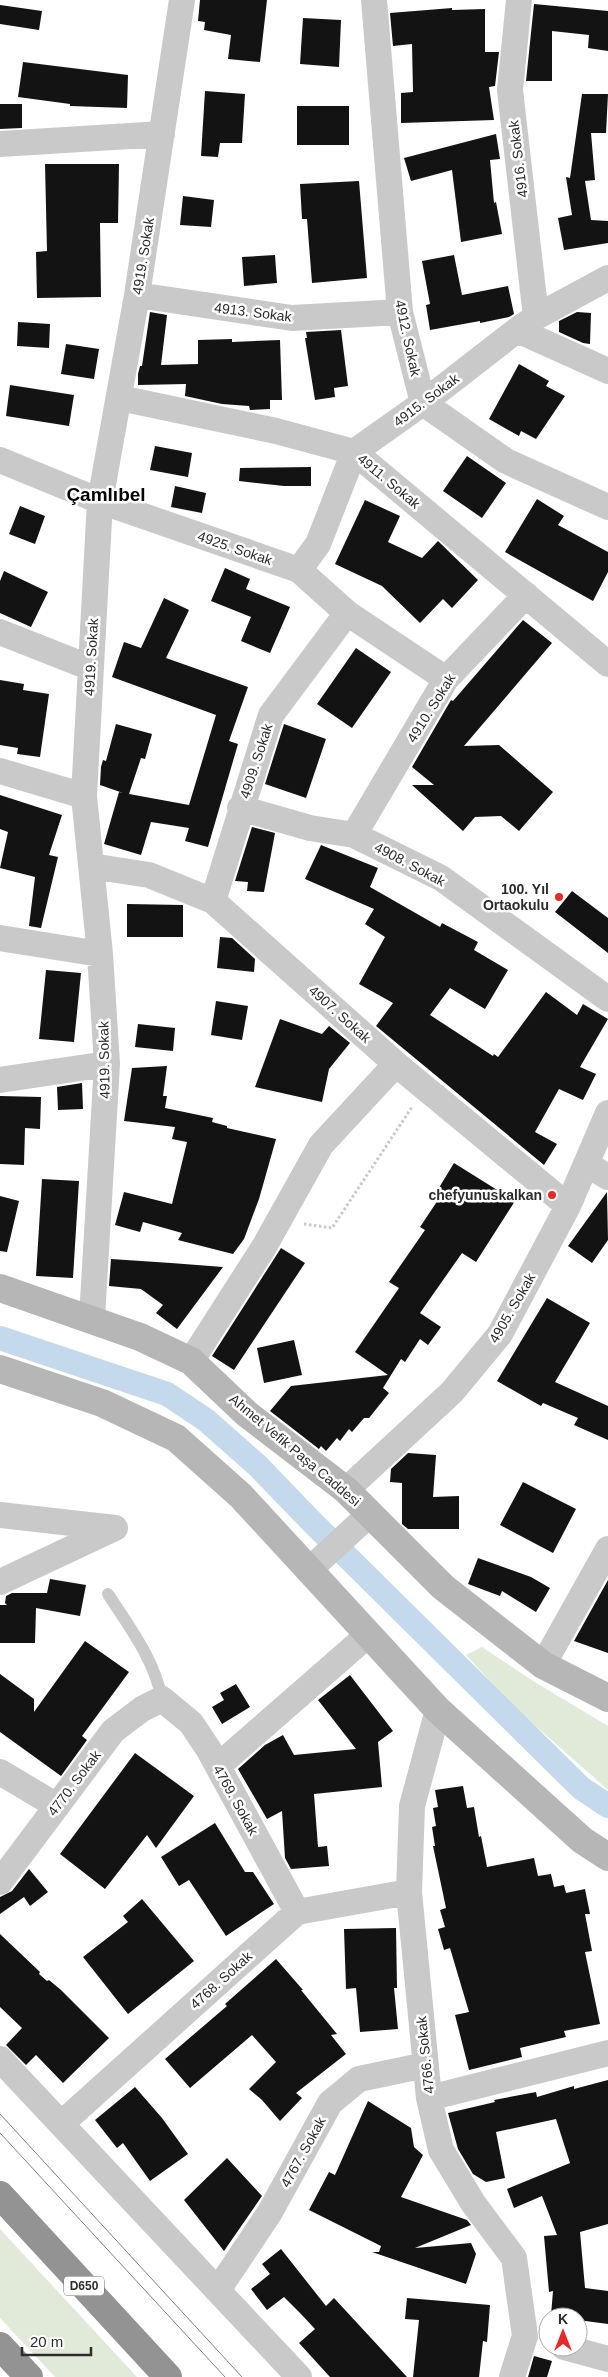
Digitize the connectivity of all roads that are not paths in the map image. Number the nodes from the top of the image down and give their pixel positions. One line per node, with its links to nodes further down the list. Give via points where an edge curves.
1 (182, 0): 4 (street, 4919. Sokak)
2 (374, 0): 8 (street, 4912. Sokak)
3 (519, 0): 9 (street, 4916. Sokak, via 510,90)
4 (162, 134): 5 (street); 7 (street, 4919. Sokak)
5 (0, 144)
6 (608, 278): 9 (street, 4915. Sokak)
7 (137, 295): 8 (street, 4913. Sokak, via 292,318); 11 (street, 4919. Sokak)
8 (400, 312): 12 (street, 4912. Sokak)
9 (527, 324): 10 (street); 12 (street, 4915. Sokak)
10 (608, 370)
11 (120, 398): 13 (street, 4911. Sokak, via 276,431); 15 (street, 4919. Sokak)
12 (423, 403): 13 (street, 4915. Sokak); 16 (street, via 506,461)
13 (354, 452): 17 (street, via 318,544); 18 (street, 4911. Sokak)
14 (0, 460): 15 (street, 4925. Sokak)
15 (100, 501): 17 (street, 4925. Sokak); 22 (street, 4919. Sokak)
16 (608, 507)
17 (299, 570): 19 (street, 4925. Sokak)
18 (526, 595): 21 (street, 4911. Sokak); 23 (street, 4910. Sokak)
19 (347, 613): 23 (street, 4925. Sokak); 26 (street, 4909. Sokak, via 271,715)
20 (0, 632): 22 (street)
21 (608, 664)
22 (91, 668): 25 (street, 4919. Sokak)
23 (446, 679): 27 (street, 4910. Sokak)
24 (0, 771): 25 (street)
25 (84, 796): 28 (street, 4919. Sokak)
26 (240, 808): 27 (street, 4908. Sokak, via 310,828); 29 (street, 4909. Sokak)
27 (354, 835): 32 (street, 4908. Sokak, via 441,878)
28 (91, 866): 29 (street, 4907. Sokak, via 148,875); 31 (street, 4919. Sokak)
29 (213, 900): 34 (street, 4907. Sokak)
30 (0, 938): 31 (street)
31 (100, 954): 33 (street, 4919. Sokak)
32 (608, 999)
33 (107, 1064): 35 (street); 40 (street, 4919. Sokak)
34 (396, 1064): 38 (street, 4907. Sokak); 41 (street, via 321,1145 264,1247)
35 (0, 1080)
36 (608, 1113): 37 (street, 4905. Sokak)
37 (597, 1171): 38 (street, 4905. Sokak)
38 (568, 1206): 43 (street, 4905. Sokak, via 500,1334 452,1392)
39 (0, 1288): 40 (street, Ahmet Vefik Paşa Caddesi)
40 (92, 1318): 41 (street, Ahmet Vefik Paşa Caddesi)
41 (191, 1360): 43 (street, Ahmet Vefik Paşa Caddesi, via 247,1414)
42 (0, 1369): 47 (street, via 102,1403 176,1438 241,1496)
43 (346, 1490): 44 (street, Ahmet Vefik Paşa Caddesi)
44 (370, 1514): 47 (street); 51 (street, Ahmet Vefik Paşa Caddesi, via 443,1587)
45 (0, 1515): 48 (street, via 115,1528)
46 (608, 1550): 51 (street)
47 (327, 1554): 50 (street)
48 (0, 1582)
49 (108, 1594): 53 (lane, via 147,1655)
50 (368, 1635): 54 (street); 55 (street)
51 (543, 1665): 52 (street, Ahmet Vefik Paşa Caddesi)
52 (608, 1698)
53 (162, 1699): 55 (street, 4769. Sokak, via 191,1723); 57 (street, 4770. Sokak, via 142,1709 113,1731)
54 (438, 1710): 58 (street, via 582,1840); 60 (street, 4766. Sokak, via 412,1806)
55 (218, 1766): 61 (street, 4769. Sokak)
56 (0, 1772): 57 (street)
57 (57, 1806): 59 (street, 4770. Sokak)
58 (608, 1858)
59 (0, 1882)
60 (409, 1892): 61 (street); 64 (street, 4766. Sokak)
61 (297, 1912): 66 (street, 4768. Sokak)
62 (608, 2053): 65 (street)
63 (0, 2059): 66 (street)
64 (426, 2065): 65 (street, 4766. Sokak); 68 (street, 4767. Sokak, via 359,2079 330,2103 270,2212)
65 (429, 2098): 69 (street, 4766. Sokak, via 441,2150 473,2203 514,2258)
66 (61, 2124): 68 (street)
67 (0, 2195): 74 (highway, D650)
68 (218, 2290): 75 (street)
69 (536, 2340): 76 (street, 4766. Sokak)
70 (0, 2346): 73 (highway)
71 (588, 2354): 72 (street)
72 (608, 2359)
73 (29, 2377)
74 (168, 2377)
75 (299, 2377)
76 (512, 2377)

